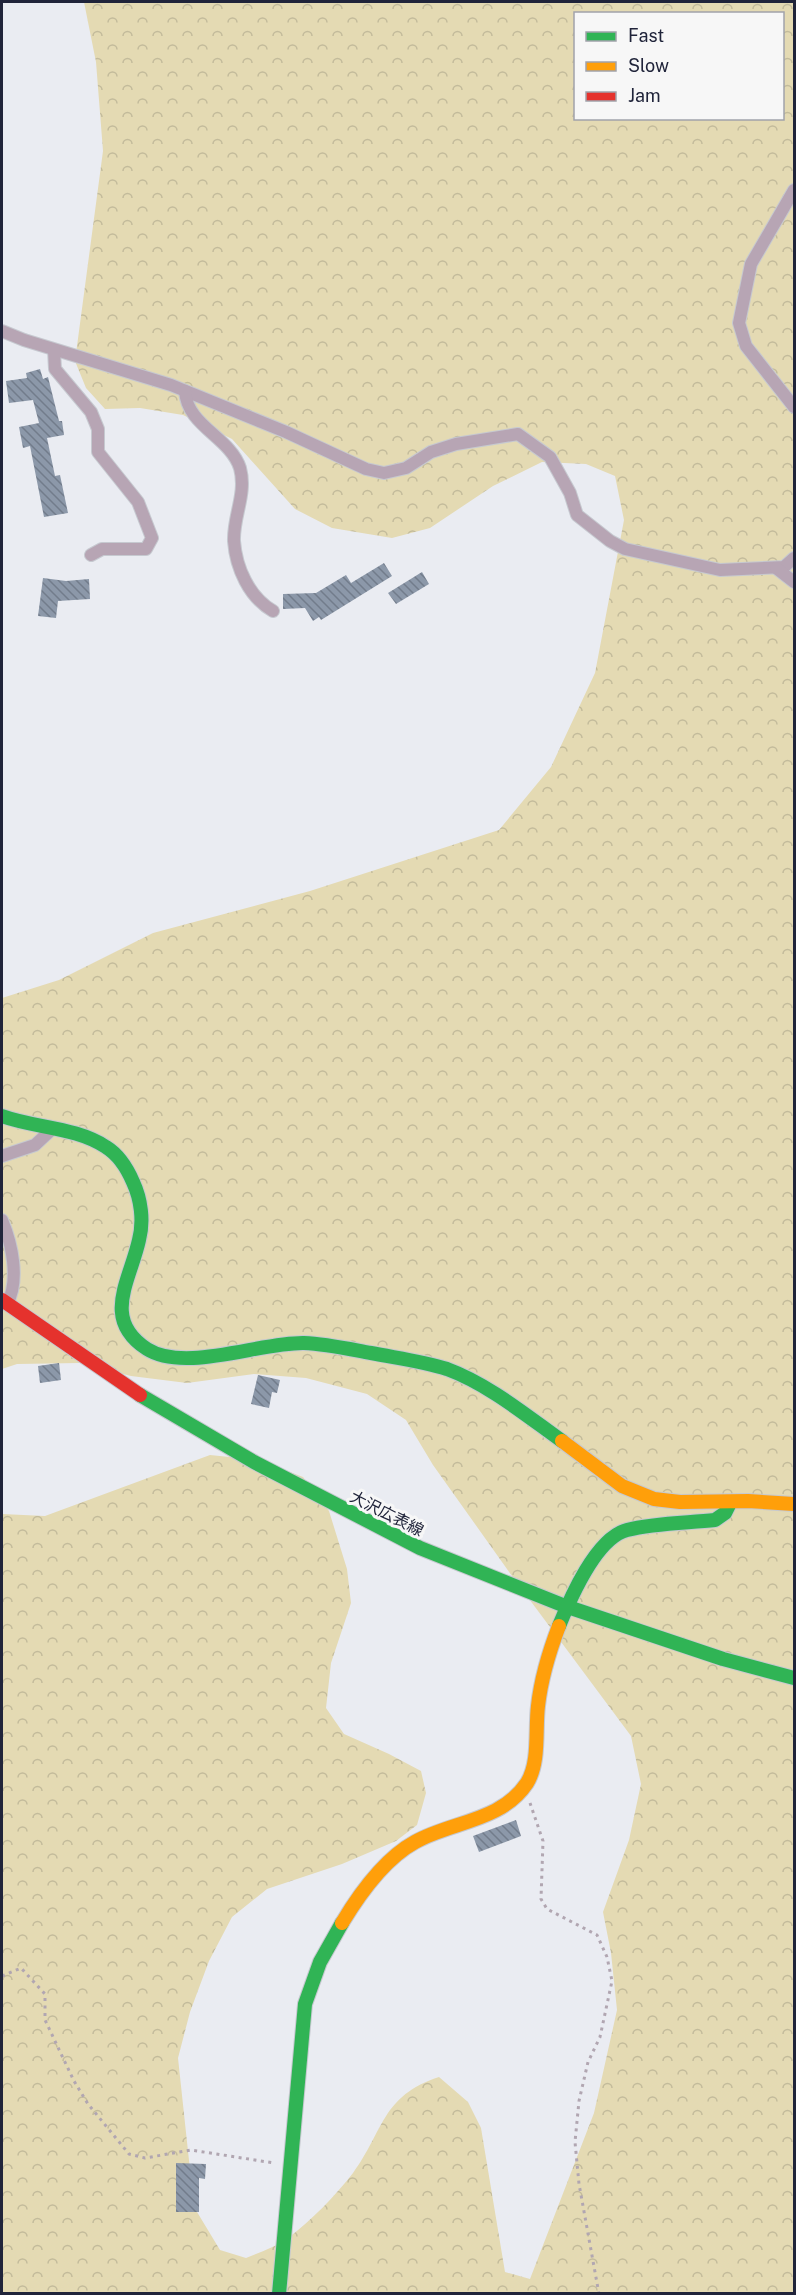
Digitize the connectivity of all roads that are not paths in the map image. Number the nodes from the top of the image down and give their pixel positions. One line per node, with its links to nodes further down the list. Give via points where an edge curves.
1 (795, 190): 5 (street, via 752,264 739,323 746,346)
2 (2, 331): 3 (street)
3 (54, 350): 4 (street); 6 (street, via 55,369 96,420 98,452 138,502 152,538 146,549 102,549)
4 (185, 391): 8 (street, via 366,469 384,472 406,468 430,452 456,444 518,434 550,457 577,515 625,549 720,570); 10 (street, via 193,414 236,459 242,483 234,540 239,565 255,598)
5 (795, 407)
6 (91, 555)
7 (795, 558): 8 (street)
8 (776, 568): 9 (street)
9 (795, 582)
10 (273, 610)
11 (2, 1116): 12 (street)
12 (50, 1131): 13 (street, via 34,1144); 16 (street, via 106,1146 121,1158 132,1176 141,1217 140,1237 126,1278 122,1307 124,1326 142,1347 185,1358 205,1358 258,1346 303,1342 454,1372 572,1448 623,1488 669,1501)
13 (2, 1156)
14 (2, 1220): 15 (street, via 14,1280 14,1289)
15 (4, 1302): 18 (street, 大沢広表線, via 148,1401 254,1462 420,1548)
16 (730, 1503): 17 (street); 18 (street, via 725,1514 715,1520 625,1530 613,1536 592,1560)
17 (795, 1504)
18 (566, 1606): 19 (street, 大沢広表線, via 723,1659); 20 (street, via 541,1688 528,1782 492,1814 416,1842 399,1853 370,1884 313,1972 305,2004)
19 (795, 1678)
20 (279, 2294)

